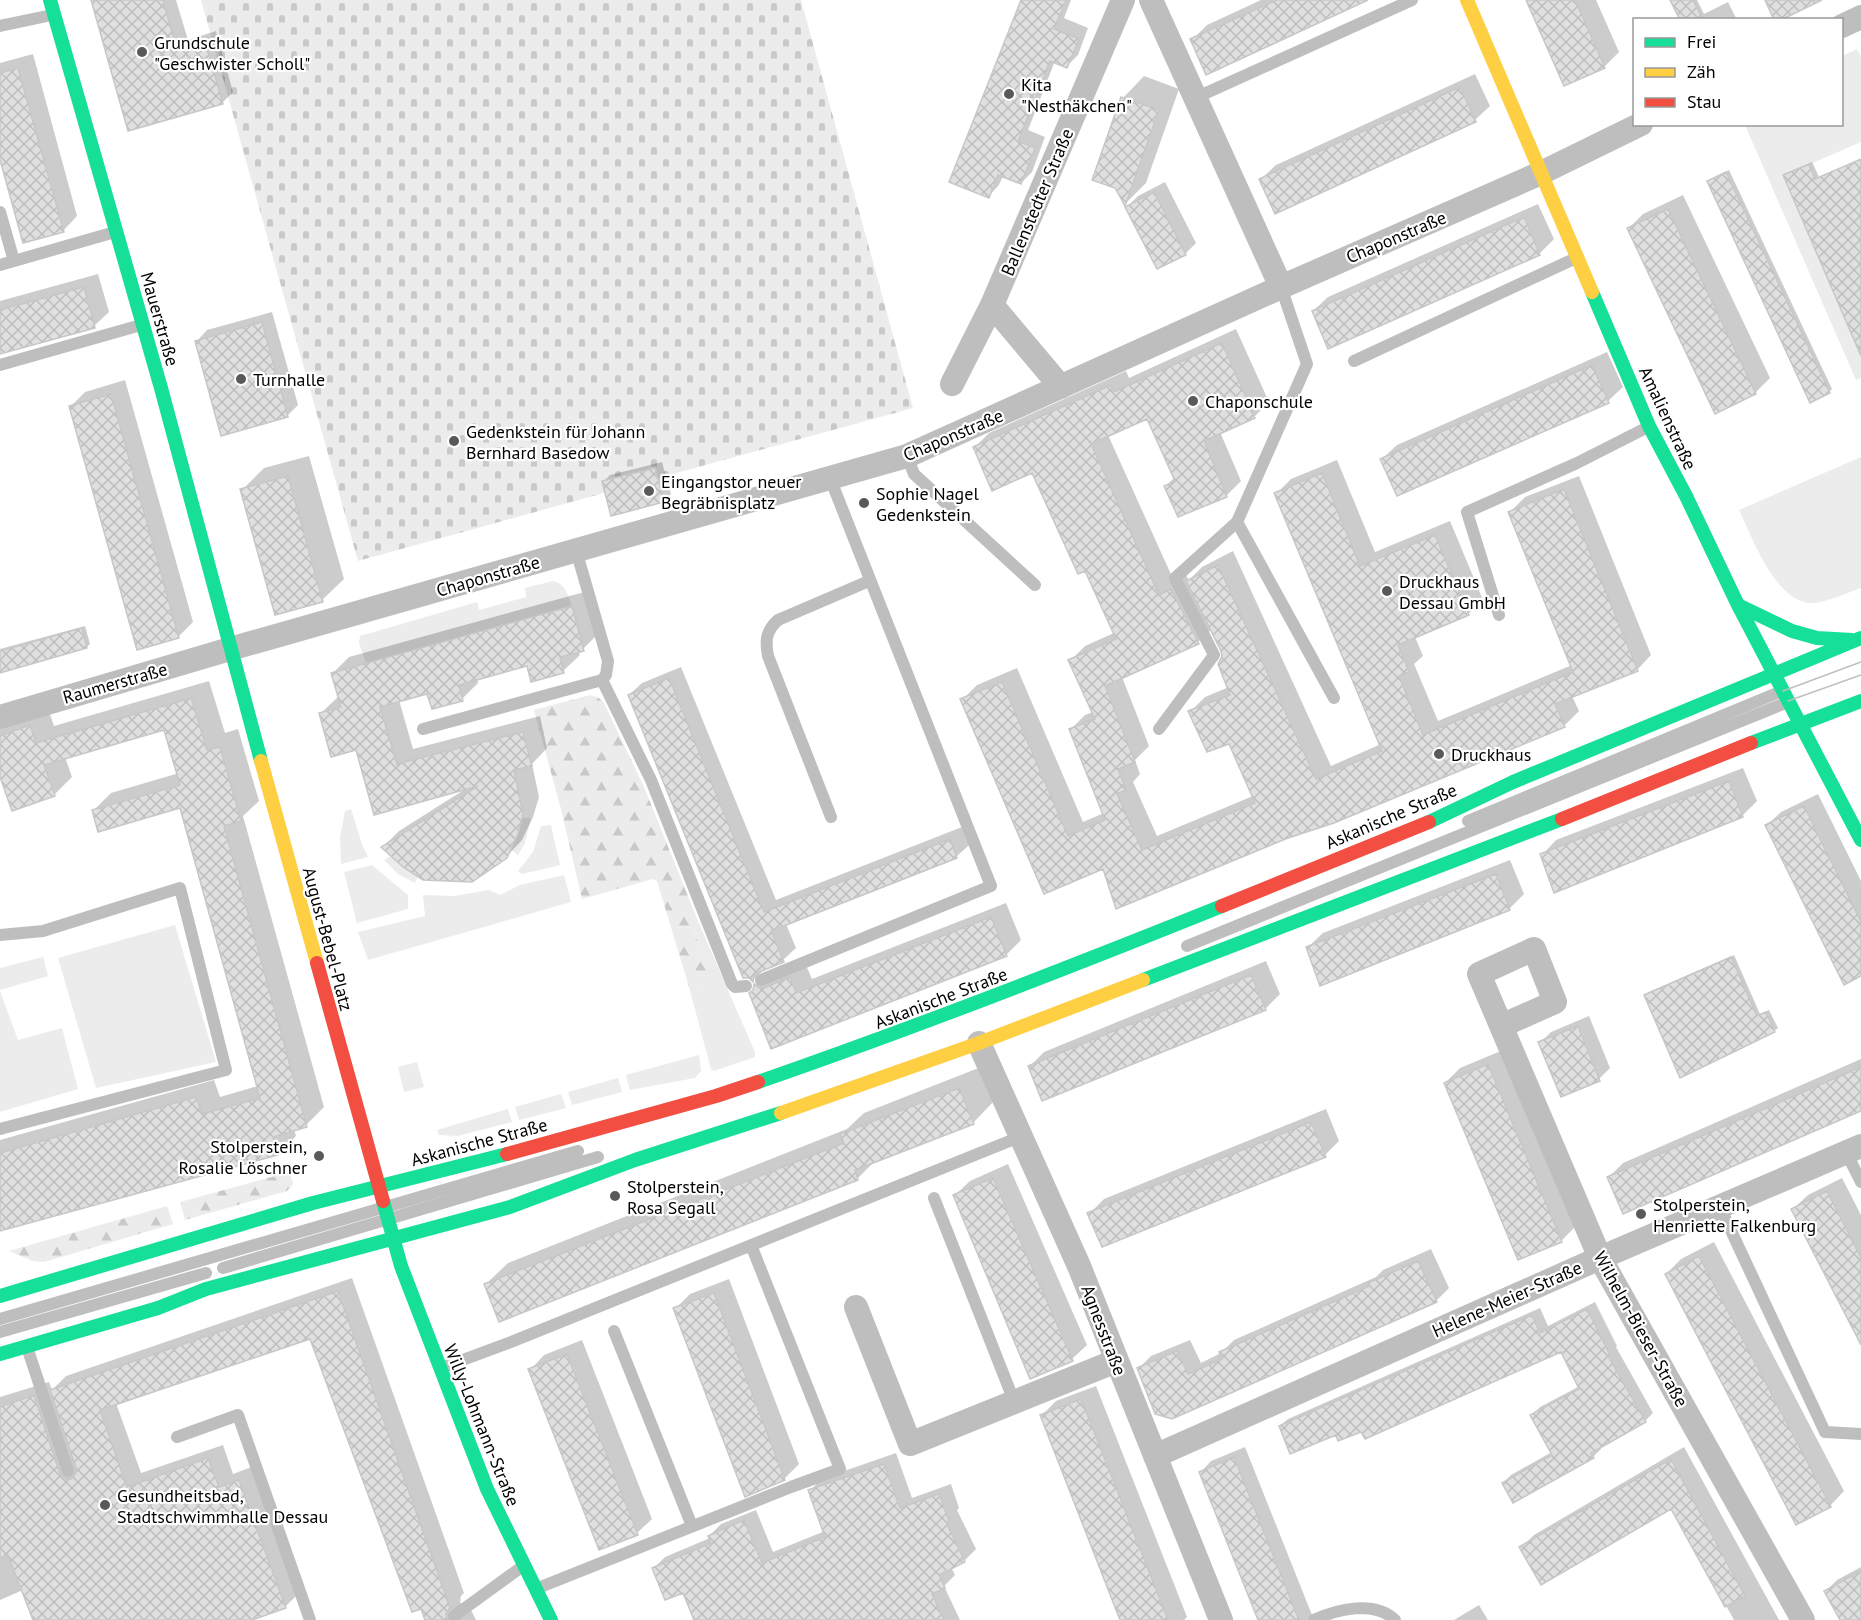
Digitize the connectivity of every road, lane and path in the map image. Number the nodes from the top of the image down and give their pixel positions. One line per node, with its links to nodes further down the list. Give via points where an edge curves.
1 (50, 0): 6 (main road, Mauerstraße)
2 (1123, 0): 17 (street, Ballenstedter Straße)
3 (1150, 0): 8 (street)
4 (1412, 0): 8 (lane)
5 (1467, 0): 10 (main road, Amalienstraße)
6 (54, 15): 7 (lane); 12 (main road, Mauerstraße)
7 (0, 26)
8 (1195, 98): 16 (street)
9 (1637, 126): 10 (street, Chaponstraße)
10 (1541, 173): 13 (main road, Amalienstraße); 16 (street, Chaponstraße)
11 (0, 212): 14 (lane)
12 (116, 232): 14 (lane); 18 (main road, Mauerstraße)
13 (1578, 257): 19 (lane); 23 (main road, Amalienstraße)
14 (14, 261): 15 (lane)
15 (0, 265)
16 (1281, 287): 22 (street, Chaponstraße); 26 (lane, via 1306,363)
17 (992, 305): 21 (street, Ballenstedter Straße); 22 (street)
18 (142, 325): 20 (lane); 33 (main road, Mauerstraße)
19 (1354, 362)
20 (0, 365)
21 (952, 384)
22 (1061, 387): 24 (street, Chaponstraße)
23 (1650, 426): 30 (main road, Amalienstraße); 31 (lane, via 1467,512)
24 (907, 456): 25 (street, Chaponstraße); 29 (lane, via 914,474)
25 (830, 478): 27 (street, Chaponstraße); 28 (lane)
26 (1237, 522): 37 (lane); 42 (lane, via 1175,578 1214,655)
27 (576, 550): 33 (street, Chaponstraße); 35 (lane, via 608,661)
28 (869, 581): 43 (lane, via 778,620 765,640); 47 (lane, via 992,886)
29 (1035, 585)
30 (1738, 605): 32 (main road, via 1792,631 1817,638); 34 (main road, Amalienstraße)
31 (1499, 615)
32 (1858, 639): 34 (main road, Askanische Straße)
33 (230, 649): 39 (street, Raumerstraße); 59 (main road, August-Bebel-Platz)
34 (1774, 674): 36 (main road, Amalienstraße); 59 (main road, Askanische Straße, via 1513,782 1422,825 954,1013 716,1096 450,1170)
35 (602, 680): 41 (lane); 48 (lane, via 651,780 732,984)
36 (1786, 696): 40 (main road, Amalienstraße); 46 (lane)
37 (1335, 698)
38 (1861, 701): 40 (main road)
39 (0, 717)
40 (1799, 723): 44 (main road, Amalienstraße); 50 (main road, via 1563,820)
41 (423, 729)
42 (1159, 729)
43 (831, 817)
44 (1861, 840)
45 (0, 935): 52 (lane, via 43,931 180,888 226,1070)
46 (1177, 944)
47 (761, 980)
48 (746, 986)
49 (1501, 1026): 65 (street, Wilhelm-Bieser-Straße)
50 (979, 1043): 53 (street, Agnesstraße); 63 (main road, via 510,1207)
51 (904, 1056): 54 (lane)
52 (0, 1129)
53 (1023, 1136): 64 (lane); 73 (street, Agnesstraße)
54 (647, 1143)
55 (600, 1145): 62 (lane)
56 (1854, 1149): 58 (lane); 61 (street, Helene-Meier-Straße)
57 (614, 1153): 62 (lane)
58 (1861, 1182)
59 (378, 1186): 62 (main road, August-Bebel-Platz); 66 (main road, Askanische Straße)
60 (934, 1198): 75 (lane)
61 (1719, 1207): 65 (street, Helene-Meier-Straße); 76 (lane, via 1825,1432)
62 (386, 1214): 63 (main road, August-Bebel-Platz); 68 (lane); 70 (lane)
63 (393, 1238): 71 (main road, via 206,1289 158,1308); 74 (main road, Willy-Lohmann-Straße)
64 (751, 1245): 74 (lane); 80 (lane, via 840,1469)
65 (1600, 1258): 78 (street, Helene-Meier-Straße); 89 (street, Wilhelm-Bieser-Straße)
66 (0, 1296)
67 (856, 1307): 75 (street, via 910,1444)
68 (0, 1319)
69 (614, 1331): 80 (lane)
70 (0, 1332)
71 (27, 1346): 72 (main road); 79 (lane)
72 (0, 1354)
73 (1116, 1361): 75 (street); 78 (street, Agnesstraße)
74 (440, 1368): 81 (main road, Willy-Lohmann-Straße, via 488,1489)
75 (1014, 1401)
76 (1861, 1434)
77 (177, 1437): 84 (lane, via 238,1415)
78 (1155, 1456): 86 (street, Agnesstraße)
79 (68, 1471)
80 (692, 1527): 82 (lane)
81 (524, 1565): 82 (main road, Willy-Lohmann-Straße); 83 (lane)
82 (537, 1589): 85 (main road, Willy-Lohmann-Straße)
83 (454, 1616)
84 (310, 1620)
85 (551, 1620)
86 (1221, 1620)
87 (1314, 1620): 88 (lane, via 1357,1607 1388,1613)
88 (1395, 1620)
89 (1803, 1620)

